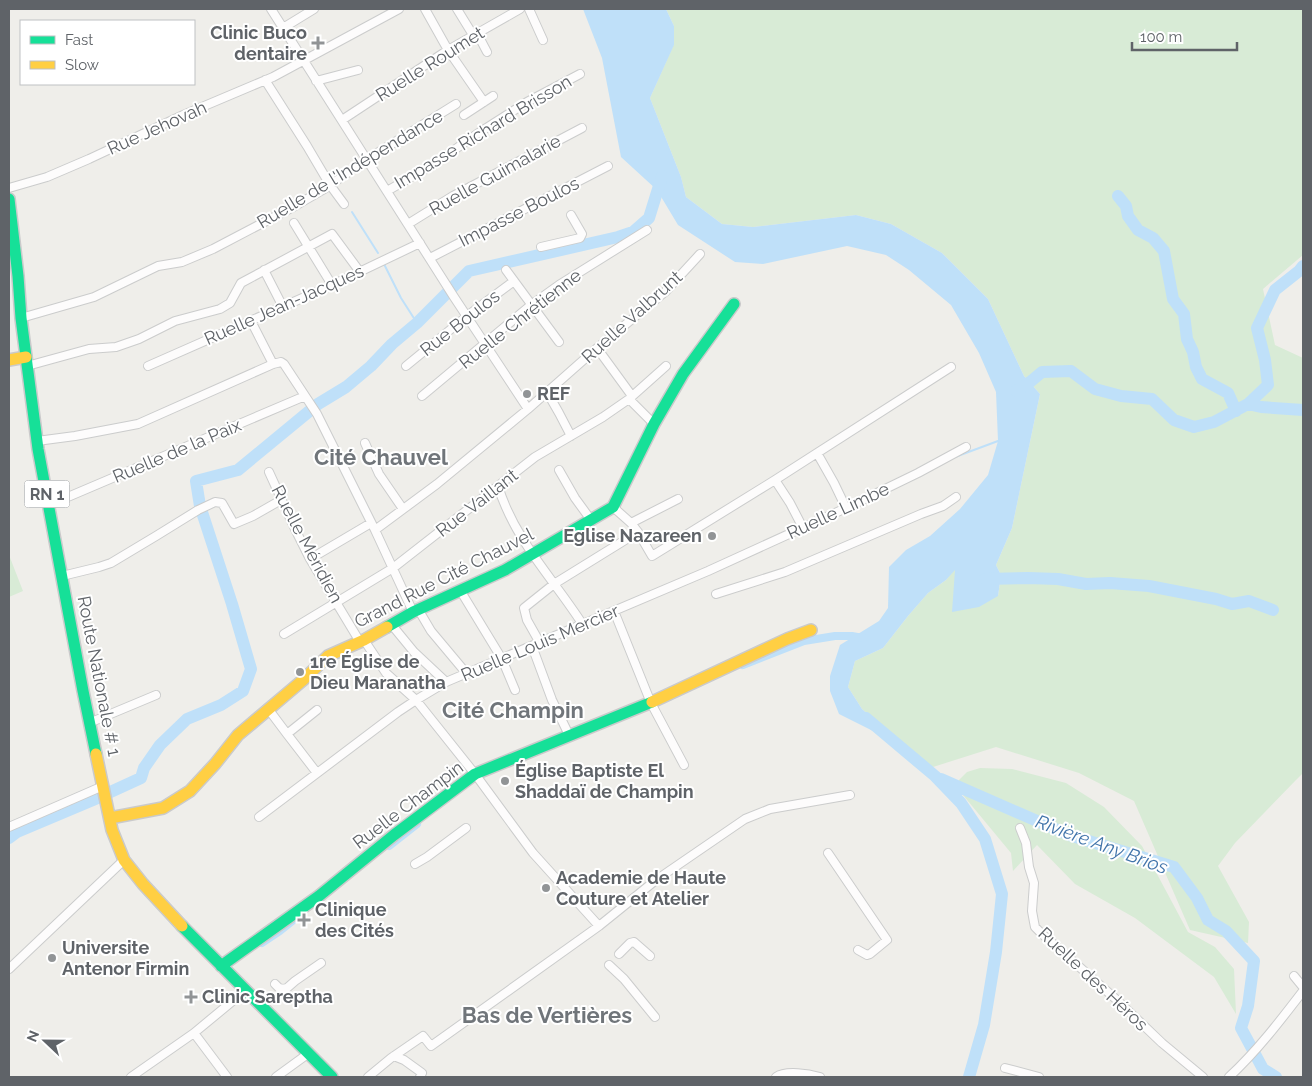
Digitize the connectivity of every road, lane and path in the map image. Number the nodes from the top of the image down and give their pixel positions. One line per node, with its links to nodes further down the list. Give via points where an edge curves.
1 (271, 9): 8 (street)
2 (314, 9): 8 (street)
3 (399, 9): 13 (street, Rue Jehovah)
4 (425, 9): 11 (street)
5 (457, 9): 9 (street)
6 (520, 9): 9 (street, Ruelle Roumet)
7 (529, 9): 10 (street)
8 (283, 28): 13 (street)
9 (475, 34): 11 (street, Ruelle Roumet); 12 (street)
10 (543, 40)
11 (448, 50): 19 (street); 22 (street, Ruelle Roumet)
12 (488, 52)
13 (304, 61): 16 (street, Rue Jehovah); 17 (street)
14 (358, 70): 17 (street)
15 (580, 74): 28 (street, Impasse Richard Brisson, via 527,102)
16 (265, 80): 26 (street); 27 (street, Rue Jehovah, via 47,177)
17 (316, 81): 22 (street)
18 (494, 96): 19 (street)
19 (484, 102): 21 (street)
20 (456, 104): 24 (street, Ruelle de l'Indépendance)
21 (464, 115)
22 (342, 120): 24 (street)
23 (582, 128): 33 (street, Ruelle Guimalarie, via 453,196)
24 (366, 160): 26 (street, Ruelle de l'Indépendance); 28 (street)
25 (608, 166): 39 (street, Impasse Boulos)
26 (330, 185): 30 (street); 49 (street, Ruelle de l'Indépendance, via 213,249 182,262 158,266 94,297)
27 (9, 188)
28 (387, 191): 33 (street)
29 (9, 199): 49 (street, Route Nationale # 1 / RN 1)
30 (344, 204)
31 (571, 215): 37 (street, via 582,234 580,238)
32 (294, 223): 36 (street)
33 (408, 224): 35 (street)
34 (647, 230): 46 (street, Ruelle Chrétienne)
35 (420, 243): 39 (street); 42 (street, Ruelle Jean-Jacques)
36 (308, 246): 40 (street); 42 (street, via 332,234); 44 (street)
37 (541, 247)
38 (700, 254): 53 (street, Ruelle Valbrunt, via 665,292)
39 (430, 258): 48 (street)
40 (264, 270): 47 (street); 55 (street, via 241,283 230,303 220,309 175,321 116,347)
41 (506, 270): 43 (street)
42 (360, 272): 44 (street, Ruelle Jean-Jacques)
43 (514, 281): 46 (street); 48 (street, Rue Boulos)
44 (332, 286): 47 (street, Ruelle Jean-Jacques)
45 (734, 304): 66 (street, via 683,374)
46 (531, 305): 51 (street); 52 (street, Ruelle Chrétienne)
47 (284, 307): 50 (street, Ruelle Jean-Jacques)
48 (467, 316): 52 (street); 58 (street, Rue Boulos)
49 (21, 318): 55 (street, Route Nationale # 1 / RN 1)
50 (251, 321): 56 (street); 57 (street, Ruelle Jean-Jacques)
51 (559, 342)
52 (485, 344): 63 (street, Ruelle Chrétienne); 65 (street)
53 (597, 348): 61 (street, Ruelle Valbrunt); 64 (street)
54 (9, 360): 55 (street)
55 (26, 361): 68 (street, Route Nationale # 1 / RN 1)
56 (273, 364): 62 (street, via 284,364); 68 (street, via 138,424)
57 (148, 366)
58 (406, 366)
59 (666, 366): 64 (street, Rue Vaillant)
60 (951, 367): 71 (street)
61 (547, 392): 65 (street, Ruelle Valbrunt); 67 (street)
62 (305, 396): 79 (street, Ruelle de la Paix); 85 (street)
63 (422, 396)
64 (630, 398): 66 (street); 67 (street, Rue Vaillant)
65 (528, 409): 82 (street, Ruelle Valbrunt)
66 (654, 424): 80 (street)
67 (571, 436): 75 (street, Rue Vaillant)
68 (38, 441): 79 (street, Route Nationale # 1 / RN 1)
69 (365, 443): 82 (street, via 379,474)
70 (966, 447): 81 (street, Ruelle Limbe)
71 (817, 453): 74 (street); 81 (street)
72 (559, 470): 83 (street)
73 (269, 472): 78 (street, Ruelle Méridien)
74 (775, 480): 86 (street); 87 (street, via 652,556)
75 (498, 486): 88 (street, via 509,517); 90 (street, Rue Vaillant)
76 (956, 498): 95 (street, via 785,572)
77 (678, 499): 84 (street)
78 (281, 500): 89 (street, Ruelle Méridien); 92 (street, via 234,524 222,503 215,502 111,563)
79 (49, 504): 92 (street, Route Nationale # 1 / RN 1)
80 (613, 507): 83 (street, Grand Rue Cité Chauvel); 84 (street)
81 (846, 508): 86 (street, Ruelle Limbe)
82 (403, 509): 85 (street, Ruelle Valbrunt)
83 (591, 520): 88 (street, Grand Rue Cité Chauvel)
84 (631, 523): 87 (street)
85 (373, 526): 89 (street, Ruelle Valbrunt); 90 (street)
86 (803, 528): 91 (street, Ruelle Limbe)
87 (638, 532): 93 (street)
88 (531, 554): 93 (street); 94 (street, Grand Rue Cité Chauvel, via 505,570)
89 (310, 559): 96 (street, Ruelle Méridien)
90 (393, 568): 96 (street, Rue Vaillant); 97 (street)
91 (708, 571): 98 (street, Ruelle Louis Mercier)
92 (62, 576): 114 (street, Route Nationale # 1 / RN 1)
93 (554, 584): 100 (street); 104 (street, via 524,608)
94 (460, 590): 97 (street, Grand Rue Cité Chauvel); 105 (street)
95 (716, 594)
96 (337, 603): 102 (street, Rue Vaillant); 103 (street, Ruelle Méridien)
97 (416, 610): 99 (street, Grand Rue Cité Chauvel); 106 (street)
98 (614, 611): 100 (street, Ruelle Louis Mercier); 111 (street)
99 (391, 624): 103 (street, Grand Rue Cité Chauvel); 107 (street, via 414,652)
100 (583, 625): 104 (street, Ruelle Louis Mercier)
101 (812, 630): 111 (street, Ruelle Champin)
102 (284, 634)
103 (362, 641): 110 (street, Ruelle Méridien, via 386,673); 112 (street, Grand Rue Cité Chauvel, via 328,656)
104 (536, 645): 105 (street, Ruelle Louis Mercier); 116 (street, via 552,700)
105 (502, 659): 106 (street, Ruelle Louis Mercier); 108 (street)
106 (467, 674): 107 (street, Ruelle Louis Mercier)
107 (446, 682): 110 (street, Ruelle Louis Mercier)
108 (515, 690)
109 (156, 695): 114 (street)
110 (416, 700): 118 (street, Ruelle Louis Mercier); 119 (street, Ruelle Méridien)
111 (652, 703): 116 (street, Ruelle Champin); 117 (street)
112 (269, 710): 115 (street); 123 (street, Grand Rue Cité Chauvel, via 238,735 190,791 163,808)
113 (317, 710): 115 (street)
114 (90, 723): 120 (street, Route Nationale # 1 / RN 1)
115 (287, 734): 118 (street)
116 (569, 735): 119 (street, Ruelle Champin)
117 (684, 765)
118 (317, 773): 122 (street, Ruelle Louis Mercier)
119 (475, 774): 130 (street, Ruelle Méridien, via 533,853); 136 (street, Ruelle Champin, via 319,896)
120 (103, 786): 123 (street, Route Nationale # 1 / RN 1); 124 (street)
121 (850, 795): 130 (street, via 770,809 745,819 656,880)
122 (259, 817)
123 (110, 818): 128 (street, Route Nationale # 1 / RN 1)
124 (9, 827)
125 (466, 828): 129 (street)
126 (1020, 828): 156 (street, Ruelle des Héros, via 1034,883 1032,911 1040,933)
127 (828, 853): 131 (street, via 887,940 870,954)
128 (124, 860): 136 (street, Route Nationale # 1 / RN 1, via 154,897); 137 (street)
129 (415, 864)
130 (599, 926): 145 (street, via 430,1046 423,1036)
131 (858, 950)
132 (619, 954): 133 (street, via 634,942)
133 (650, 956)
134 (321, 963): 139 (street, via 283,990)
135 (609, 965): 142 (street)
136 (221, 966): 141 (street, Route Nationale # 1 / RN 1)
137 (9, 969)
138 (1294, 976): 140 (street)
139 (275, 984)
140 (1303, 989): 157 (street, via 1266,1039)
141 (246, 990): 143 (street); 144 (street, Route Nationale # 1 / RN 1)
142 (655, 1017)
143 (194, 1033): 147 (street); 148 (street)
144 (309, 1054): 149 (street); 150 (street, Route Nationale # 1 / RN 1)
145 (394, 1056): 151 (street); 152 (street, via 422,1073)
146 (1005, 1068): 155 (street)
147 (131, 1077)
148 (227, 1077)
149 (276, 1077)
150 (332, 1077)
151 (368, 1077)
152 (420, 1077)
153 (776, 1077): 154 (street, via 781,1074)
154 (820, 1077)
155 (1039, 1077)
156 (1203, 1077)
157 (1229, 1077)

